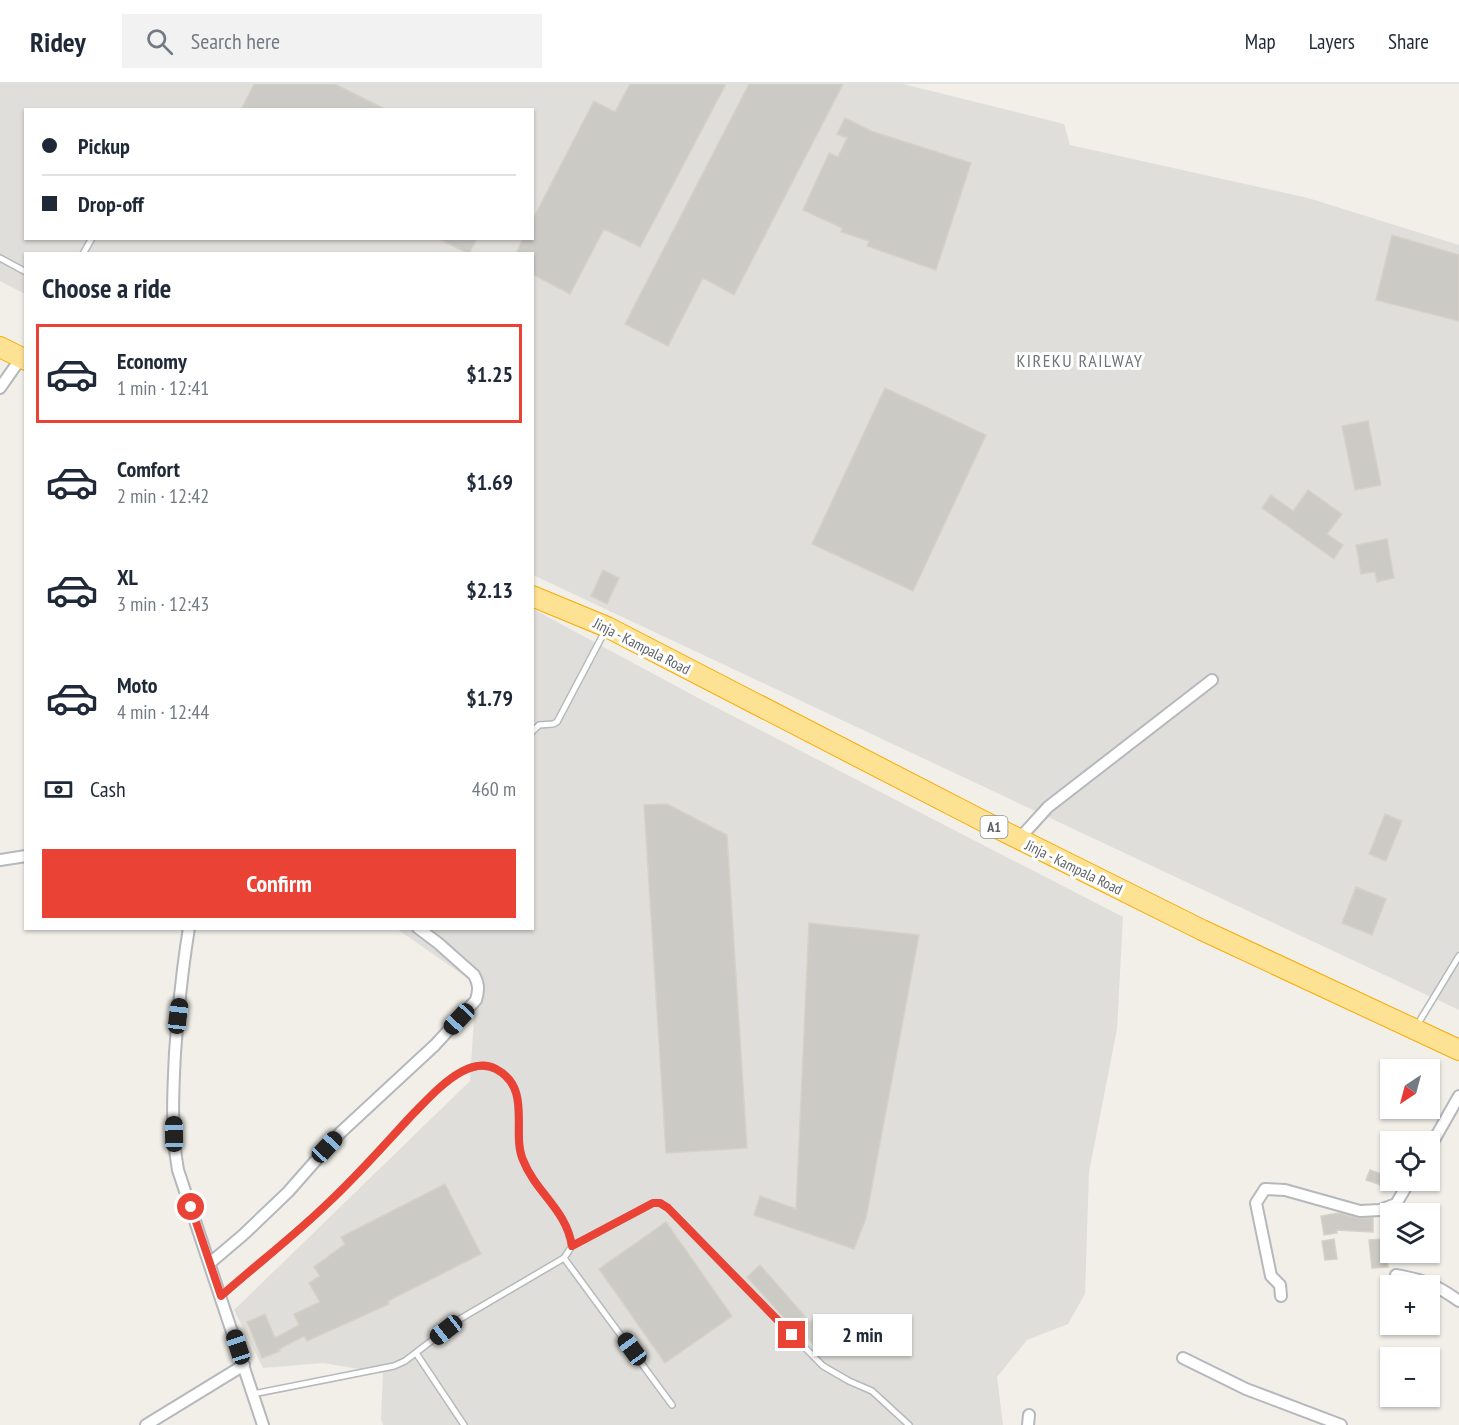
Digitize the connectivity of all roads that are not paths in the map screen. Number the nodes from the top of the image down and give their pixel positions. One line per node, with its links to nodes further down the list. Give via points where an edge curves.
1 (0, 258): 2 (lane)
2 (24, 271)
3 (0, 347): 4 (highway)
4 (24, 356): 5 (street)
5 (0, 388)
6 (534, 597): 7 (highway, Jinja - Kampala Road / A1)
7 (607, 627): 9 (lane, via 557,722 539,725); 10 (highway, Jinja - Kampala Road / A1)
8 (1212, 680): 10 (street, via 1062,795)
9 (534, 730)
10 (1019, 839): 16 (highway, Jinja - Kampala Road / A1, via 1202,930)
11 (24, 856): 12 (street)
12 (0, 860)
13 (189, 930): 23 (street, via 173,1088 175,1143 178,1170)
14 (421, 930): 23 (street, via 474,975 479,991 476,1000 435,1045 346,1127 288,1192)
15 (1459, 956): 16 (lane)
16 (1415, 1028): 17 (highway, Jinja - Kampala Road / A1)
17 (1459, 1050)
18 (1459, 1096): 19 (street)
19 (1439, 1131)
20 (1404, 1191): 26 (street, via 1396,1204 1360,1211 1285,1190 1264,1189 1256,1203 1271,1276 1280,1285)
21 (572, 1246): 22 (lane); 25 (lane, via 569,1230 521,1158 517,1093 496,1069 480,1065 461,1072 430,1097 328,1203); 36 (lane, via 653,1203 660,1203 823,1366 872,1391)
22 (564, 1258): 28 (lane, via 460,1319); 32 (lane)
23 (210, 1263): 25 (street)
24 (1440, 1288): 27 (street)
25 (221, 1296): 30 (street)
26 (1281, 1296)
27 (1459, 1301)
28 (416, 1353): 31 (lane, via 394,1366); 35 (lane)
29 (1183, 1358): 37 (street, via 1246,1389)
30 (244, 1365): 31 (street); 33 (street)
31 (253, 1394): 34 (street)
32 (672, 1405)
33 (146, 1425)
34 (263, 1425)
35 (464, 1425)
36 (909, 1425)
37 (1341, 1425)

